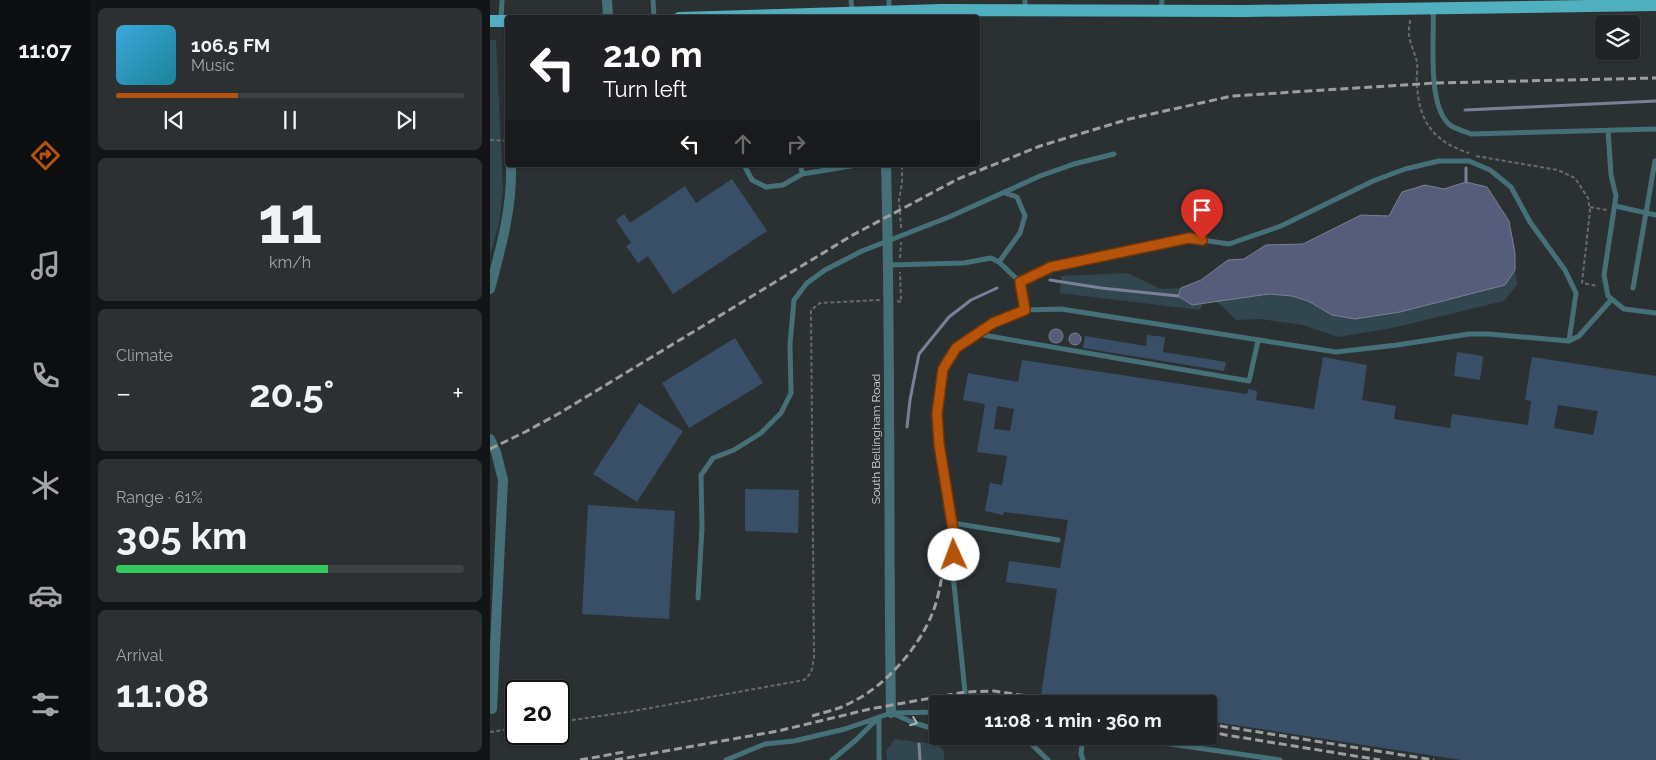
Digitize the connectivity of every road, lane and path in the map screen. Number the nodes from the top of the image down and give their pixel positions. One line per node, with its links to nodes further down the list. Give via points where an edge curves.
1 (502, 0): 14 (lane)
2 (607, 0): 11 (street)
3 (653, 0): 12 (lane)
4 (1433, 4): 6 (main road); 9 (main road); 16 (lane, via 1433,72 1438,110 1450,125 1471,134)
5 (1025, 5): 8 (main road); 10 (main road)
6 (1656, 5)
7 (852, 6): 10 (main road); 13 (main road)
8 (1161, 6): 9 (main road)
9 (1411, 9): 28 (path, via 1409,35 1417,63 1419,107 1428,127 1453,148 1558,170 1575,178)
10 (885, 10)
11 (608, 15)
12 (654, 15)
13 (763, 15)
14 (503, 23)
15 (1656, 129): 16 (lane)
16 (1608, 130): 29 (lane, via 1616,196)
17 (490, 140): 18 (path)
18 (505, 141)
19 (1114, 154): 27 (lane, via 1040,176)
20 (1655, 161): 30 (lane)
21 (512, 167): 38 (street, via 508,221)
22 (745, 167): 26 (lane, via 752,180 766,187 783,185)
23 (801, 167): 26 (lane)
24 (845, 167): 26 (lane)
25 (886, 167): 32 (street, South Bellingham Road)
26 (802, 174)
27 (1005, 192): 32 (lane); 33 (lane, via 1017,197 1024,216 1020,233)
28 (1590, 207): 29 (path); 36 (path, via 1582,283)
29 (1614, 208): 30 (lane); 36 (lane, via 1604,275)
30 (1646, 213): 31 (lane); 37 (lane)
31 (1656, 215)
32 (888, 241): 34 (street, South Bellingham Road); 49 (lane, via 825,270 807,283 794,300 790,344 791,393 781,413 761,433 734,450 713,458 701,475)
33 (999, 262): 34 (lane, via 991,258); 35 (lane)
34 (889, 265): 39 (street, South Bellingham Road)
35 (1020, 282): 41 (lane); 45 (lane, via 1051,267 1189,238 1229,244 1282,226 1373,181 1405,169 1439,161 1469,161 1490,170 1511,187 1530,222 1565,270 1576,294)
36 (1606, 287): 40 (lane)
37 (1633, 288)
38 (490, 290)
39 (889, 300): 54 (street, South Bellingham Road); 56 (path, via 820,303 811,310 814,658 811,673 804,680)
40 (1611, 300): 42 (lane, via 1624,309); 45 (lane, via 1579,336)
41 (1025, 310): 43 (lane, via 993,323); 44 (lane, via 1061,309)
42 (1656, 313)
43 (977, 334): 44 (lane, via 1249,381); 47 (lane, via 956,348 943,369 937,413)
44 (1258, 341): 45 (lane, via 1336,352 1469,334)
45 (1569, 341)
46 (490, 439): 50 (street, via 503,480)
47 (952, 523): 48 (lane); 51 (lane, via 953,574)
48 (1058, 540)
49 (698, 598)
50 (493, 623): 52 (street)
51 (964, 695)
52 (492, 709)
53 (929, 712): 54 (lane)
54 (891, 713): 55 (lane); 57 (lane, one-way to 57)
55 (879, 716): 63 (lane, via 845,729 765,744); 64 (lane); 65 (lane)
56 (570, 720)
57 (929, 727)
58 (505, 730): 59 (path)
59 (490, 732)
60 (1032, 745): 66 (lane)
61 (1082, 745): 67 (lane)
62 (1178, 745): 68 (lane)
63 (726, 760)
64 (832, 760)
65 (879, 760)
66 (1048, 760)
67 (1083, 760)
68 (1280, 760)

